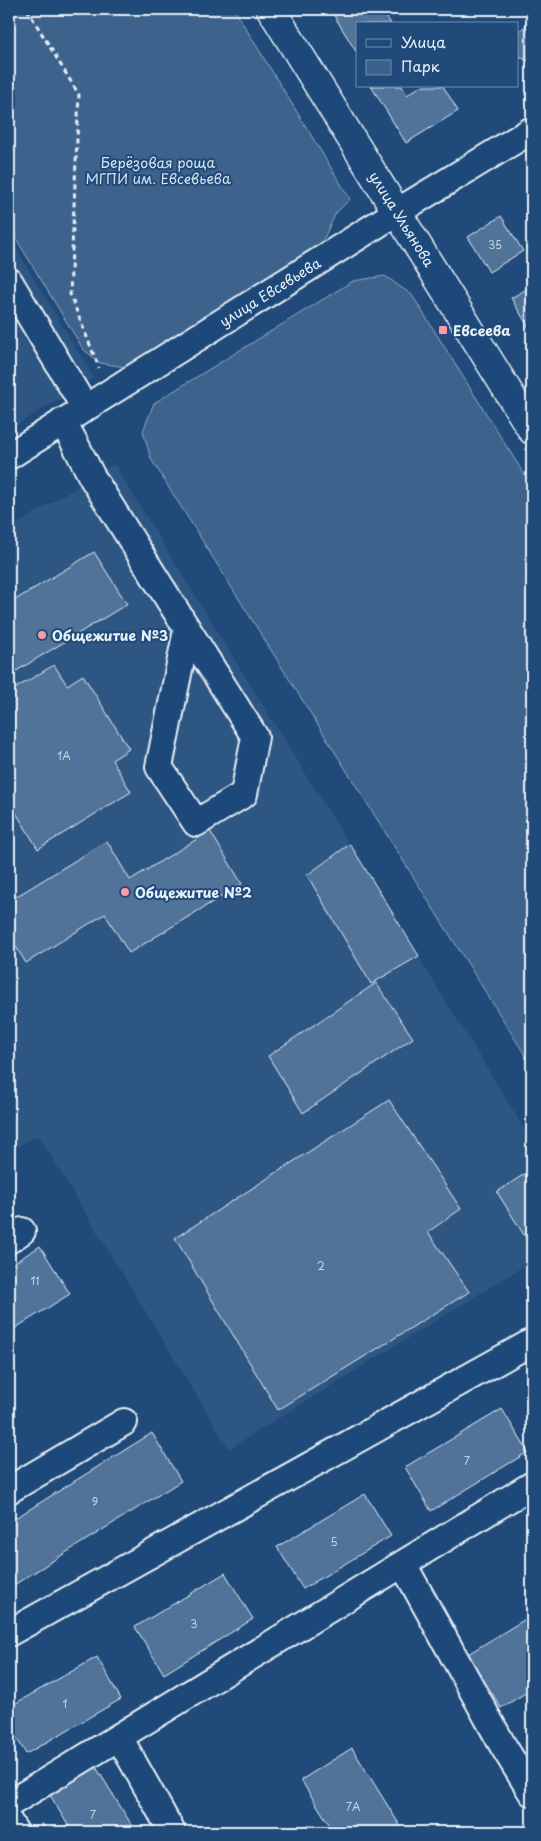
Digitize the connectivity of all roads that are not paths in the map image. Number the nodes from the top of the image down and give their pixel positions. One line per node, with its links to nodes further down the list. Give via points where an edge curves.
1 (271, 9): 3 (main road, улица Ульянова)
2 (532, 130): 3 (street, улица Евсевьева)
3 (397, 212): 5 (street, улица Евсевьева); 7 (main road, улица Ульянова)
4 (9, 281): 5 (street)
5 (82, 403): 6 (street, улица Евсевьева)
6 (62, 422): 8 (street, улица Евсевьева); 9 (street, via 92,477)
7 (532, 430)
8 (9, 456)
9 (187, 630): 9 (street, via 255,737 244,794 196,823 158,767)
10 (532, 1342): 15 (street)
11 (124, 1422): 13 (street)
12 (532, 1485): 14 (street)
13 (9, 1490)
14 (403, 1564): 16 (street); 17 (street)
15 (9, 1634)
16 (119, 1737): 18 (street); 21 (street)
17 (532, 1793)
18 (9, 1804)
19 (9, 1822): 20 (street)
20 (15, 1832)
21 (172, 1832)

